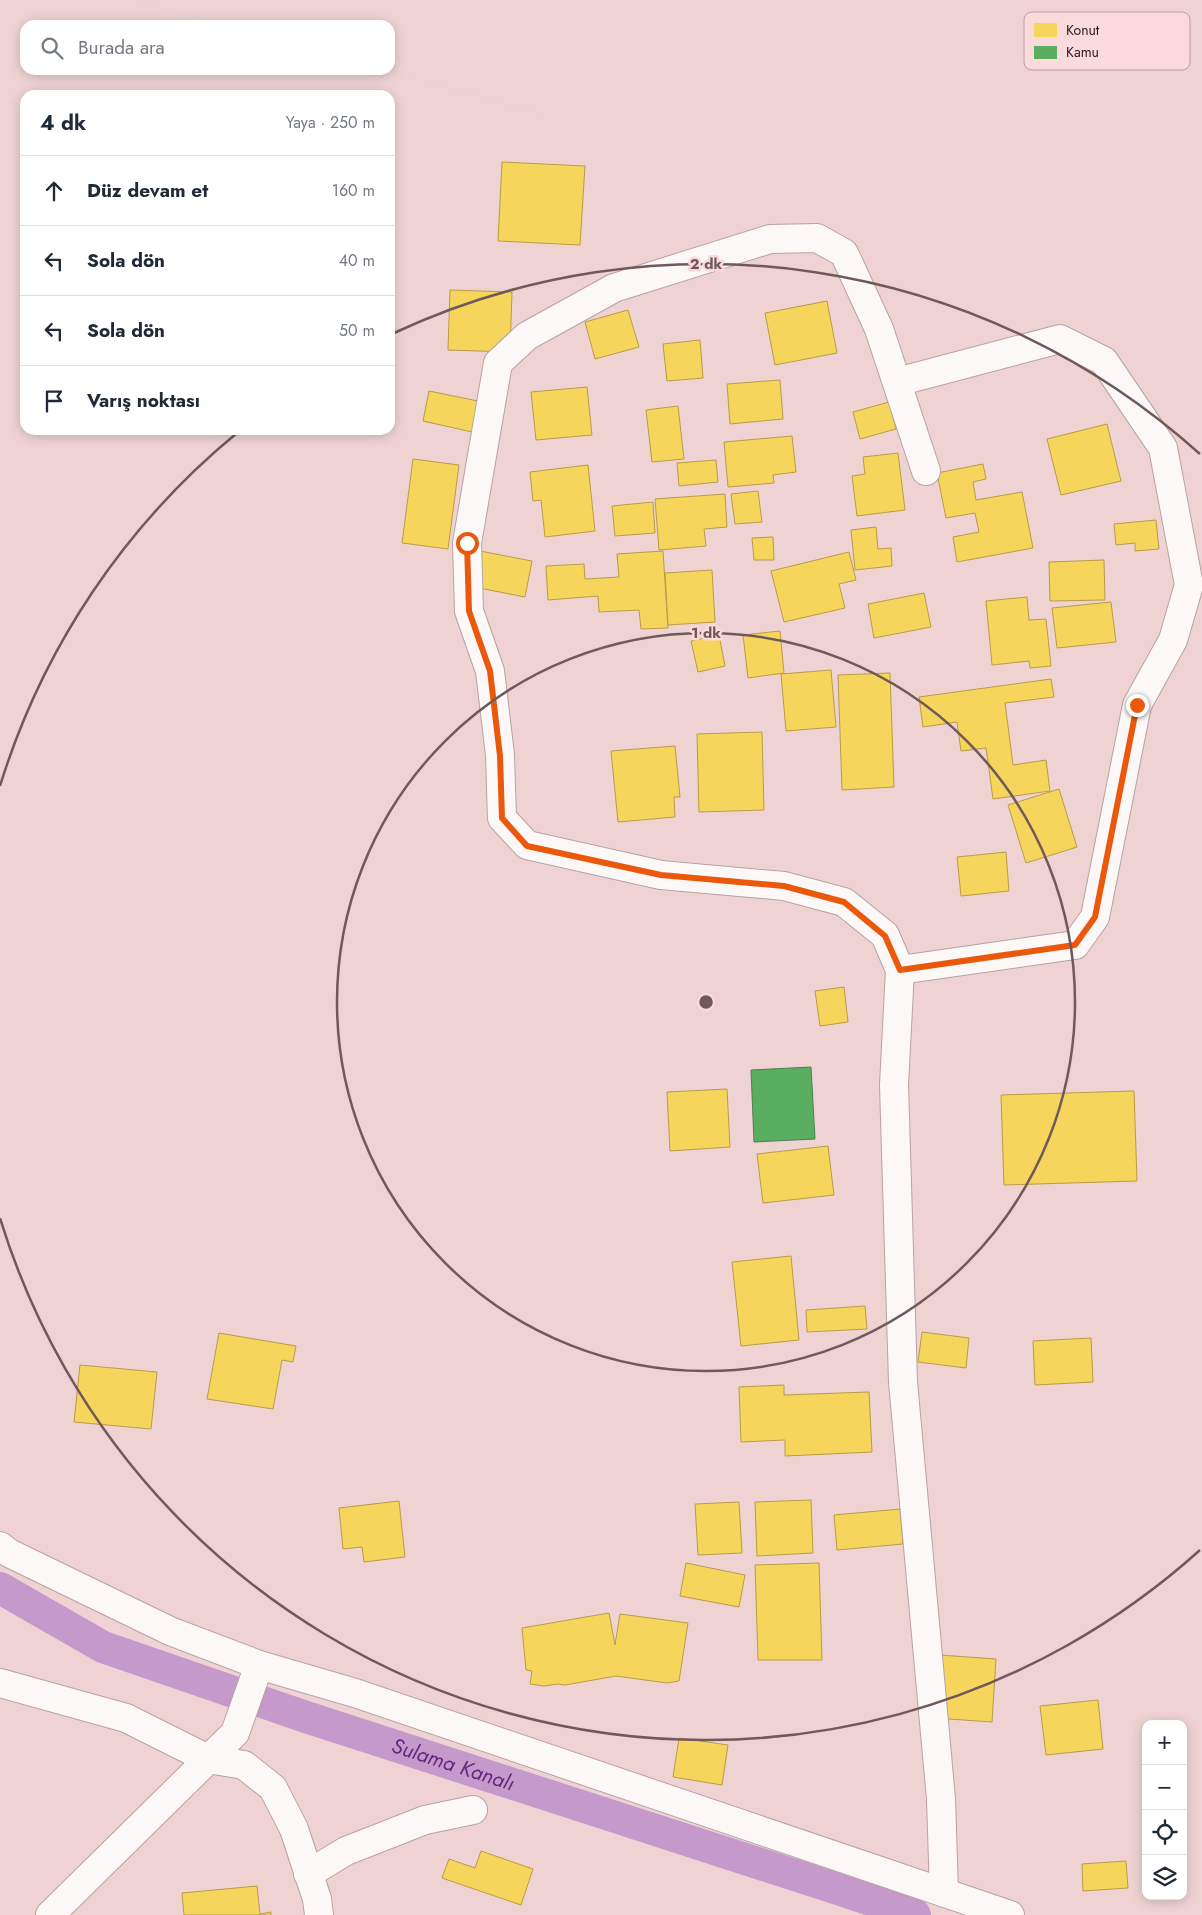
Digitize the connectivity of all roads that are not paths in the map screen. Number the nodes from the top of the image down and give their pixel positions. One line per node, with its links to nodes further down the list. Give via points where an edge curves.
1 (897, 382): 2 (street); 3 (street, via 1060,339 1104,360 1163,448 1189,585 1173,640 1137,705 1095,917 1075,945); 3 (street, via 879,330 844,253 817,238 770,239 614,288 527,336 498,363 467,543 469,611 490,671 500,756 502,818 527,846 661,875 784,886 844,902 885,936)
2 (926, 471)
3 (900, 970): 10 (street, via 894,1085 903,1382 941,1799)
4 (0, 1546): 5 (street, via 170,1631)
5 (258, 1665): 7 (street, via 235,1732); 10 (street, via 355,1693)
6 (0, 1683): 7 (street, via 126,1718)
7 (208, 1759): 9 (street, via 244,1765 273,1788 294,1828); 11 (street)
8 (473, 1810): 9 (street, via 425,1820 346,1850)
9 (308, 1874): 12 (street)
10 (944, 1894): 13 (street)
11 (50, 1915)
12 (319, 1915)
13 (1010, 1915)

